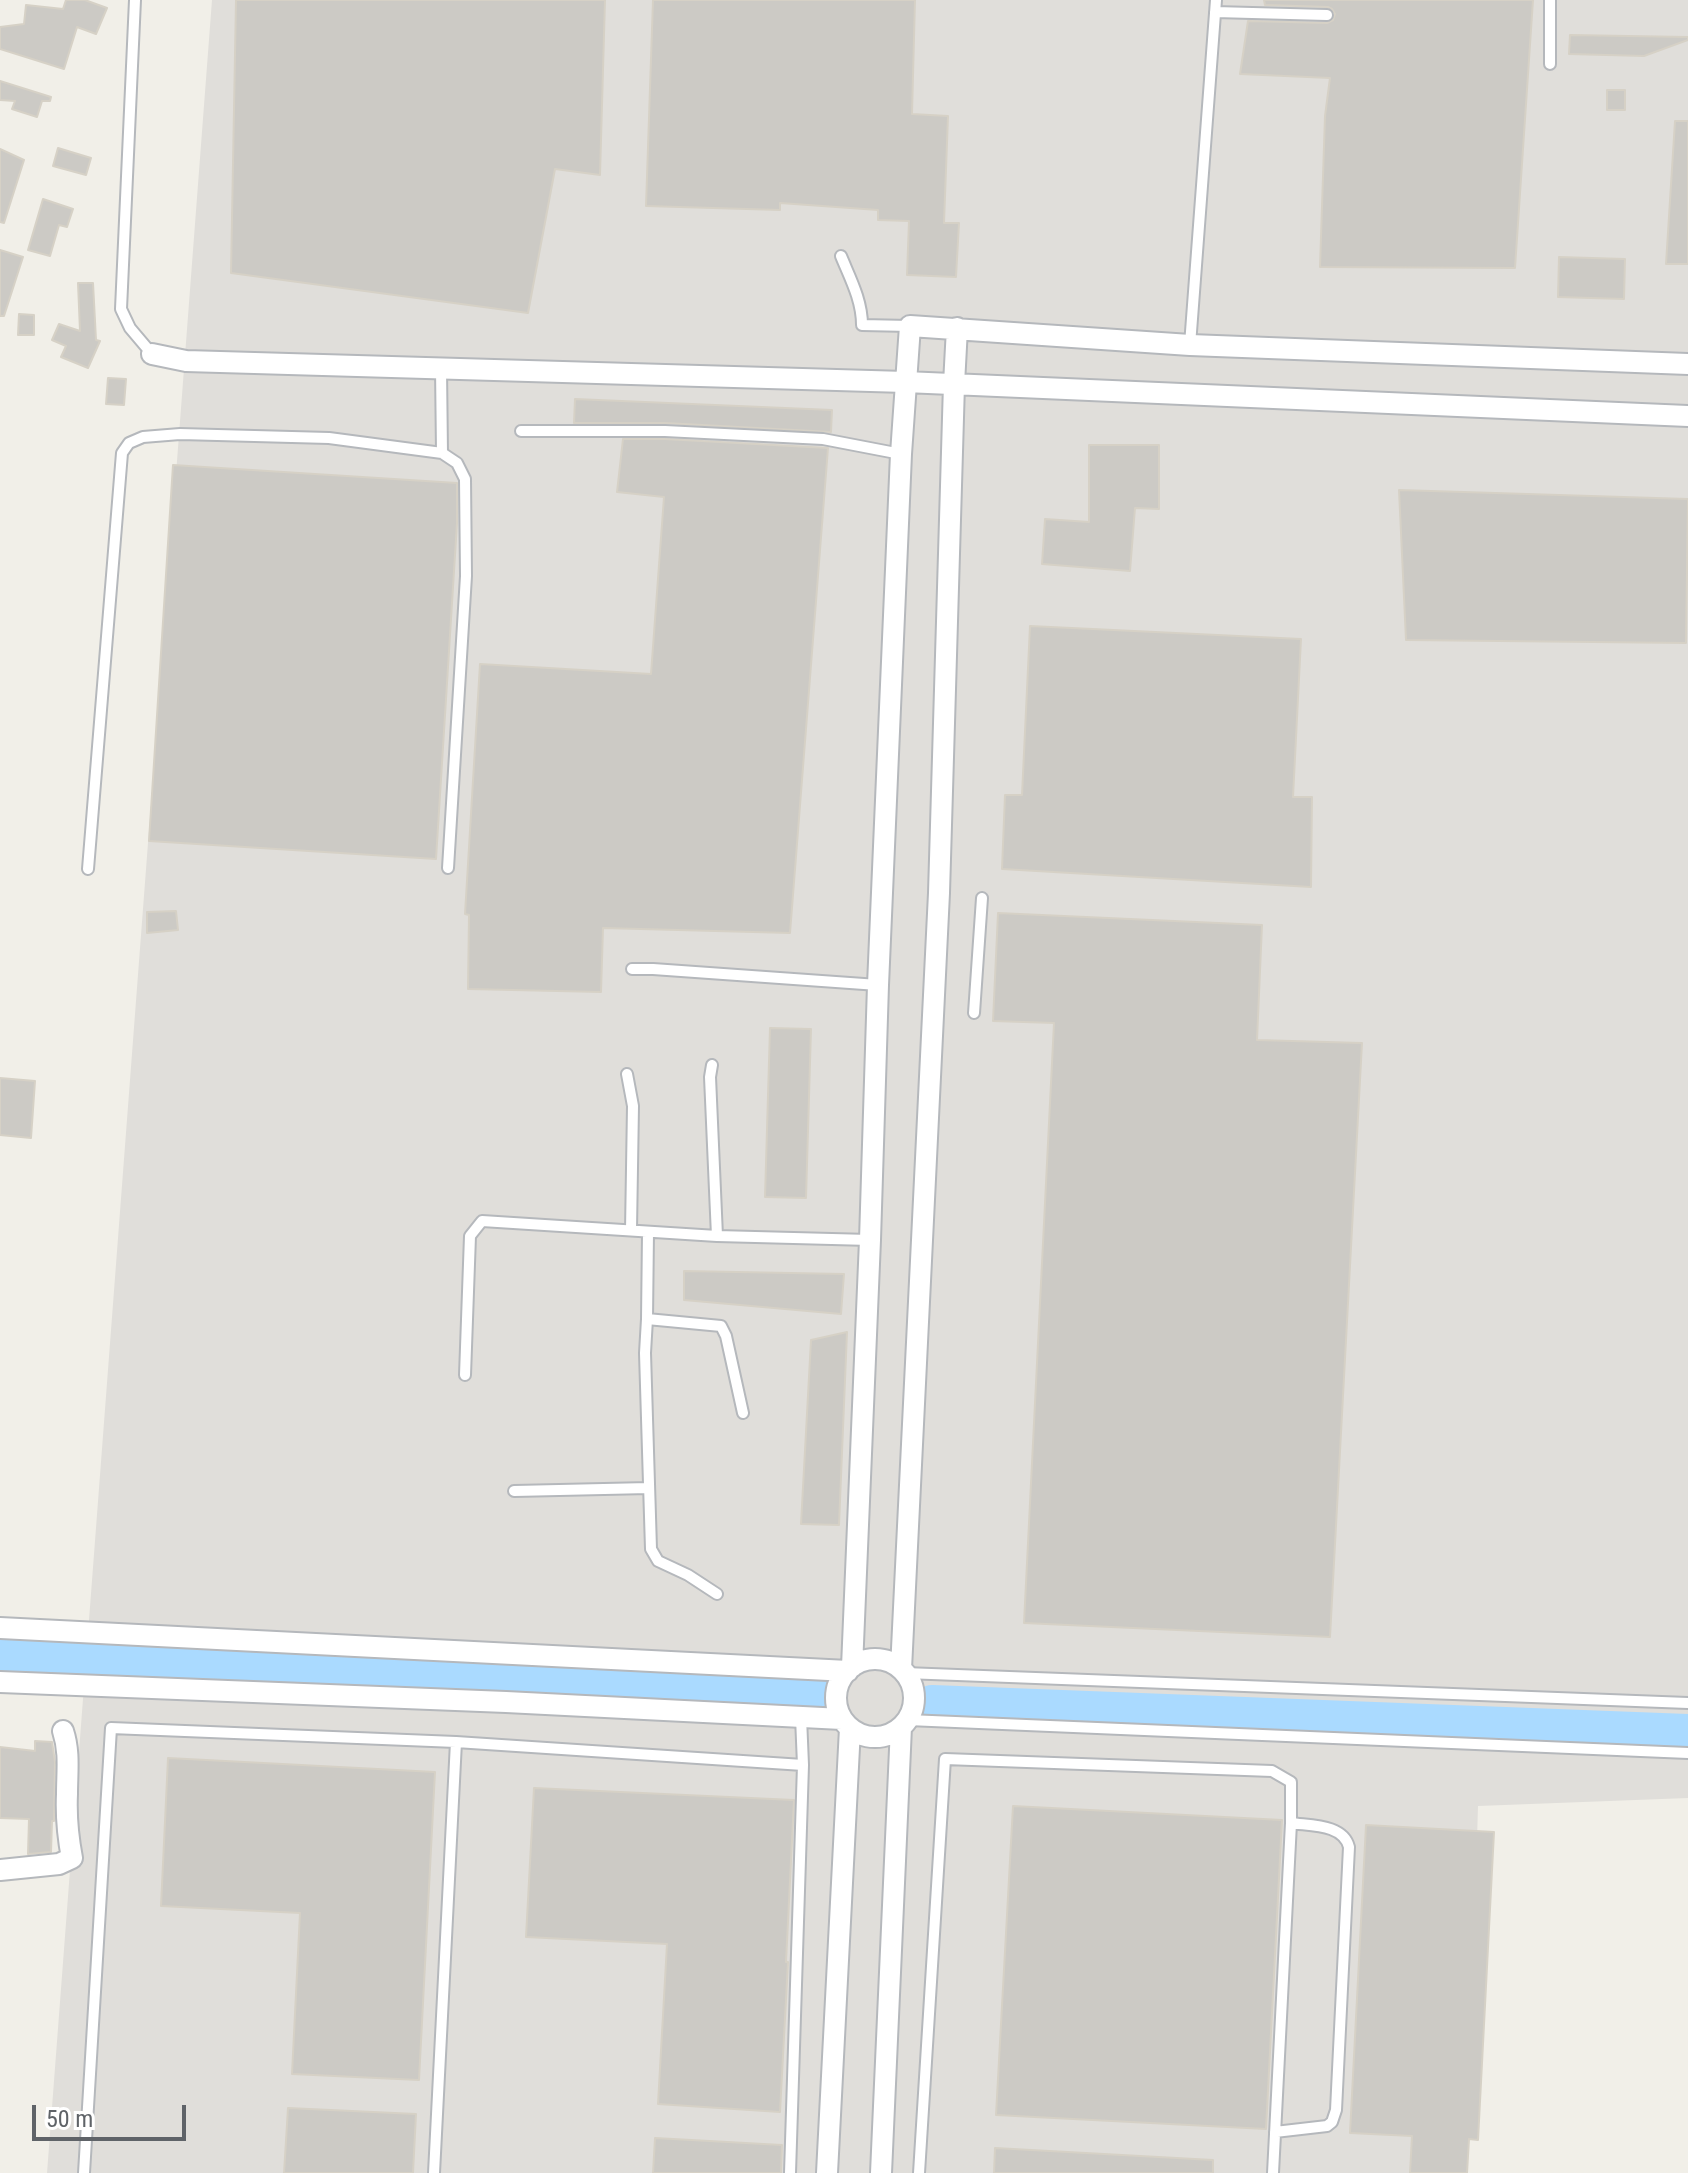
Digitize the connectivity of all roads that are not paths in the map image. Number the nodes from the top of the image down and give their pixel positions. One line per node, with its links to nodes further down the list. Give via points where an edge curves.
1 (135, 0): 11 (lane, via 121,309)
2 (1216, 0): 4 (lane)
3 (1550, 0): 6 (lane)
4 (1215, 12): 5 (lane); 10 (lane)
5 (1327, 15)
6 (1550, 64)
7 (841, 256): 8 (lane, via 859,300 862,325)
8 (910, 326): 9 (street); 14 (street)
9 (957, 328): 10 (street); 15 (street)
10 (1190, 345): 12 (street)
11 (152, 354): 13 (street, via 186,361)
12 (1688, 364)
13 (441, 368): 14 (street); 18 (lane)
14 (905, 382): 15 (street); 19 (street)
15 (954, 384): 16 (street); 40 (street, via 939,893)
16 (1688, 416)
17 (521, 431): 19 (lane, via 823,439)
18 (442, 453): 20 (lane, via 457,463 466,493); 21 (lane, via 329,438 180,434 129,443 122,453)
19 (901, 454): 24 (street)
20 (448, 868)
21 (88, 869)
22 (982, 898): 25 (lane)
23 (632, 969): 24 (lane)
24 (878, 985): 31 (street)
25 (974, 1013)
26 (712, 1065): 30 (lane)
27 (627, 1074): 28 (lane, via 633,1106)
28 (631, 1230): 29 (lane); 33 (lane, via 482,1221 470,1236)
29 (648, 1233): 30 (lane); 32 (lane)
30 (717, 1236): 31 (lane)
31 (870, 1240): 39 (street)
32 (647, 1319): 34 (lane, via 721,1326); 35 (lane)
33 (465, 1375)
34 (743, 1413)
35 (649, 1488): 36 (lane); 37 (lane, via 651,1549 658,1561)
36 (514, 1491)
37 (717, 1594)
38 (0, 1628): 39 (street)
39 (850, 1669): 40 (street, via 882,1660); 44 (street, via 837,1689 838,1709)
40 (903, 1671): 42 (lane); 45 (street, via 914,1701)
41 (0, 1682): 43 (street)
42 (1688, 1703)
43 (801, 1717): 44 (street); 49 (lane)
44 (846, 1723): 45 (street, via 860,1734 881,1737); 56 (street)
45 (904, 1723): 48 (lane); 57 (street)
46 (63, 1731): 51 (street, via 69,1747 72,1858)
47 (456, 1742): 49 (lane); 53 (lane, via 111,1728); 54 (lane)
48 (1688, 1753)
49 (803, 1765): 55 (lane)
50 (1291, 1823): 52 (lane); 52 (lane, via 1336,1830 1349,1847 1336,2110 1332,2122 1321,2127); 58 (lane, via 1291,1782 1272,1771 945,1759)
51 (0, 1870)
52 (1275, 2132): 59 (lane)
53 (84, 2173)
54 (434, 2173)
55 (790, 2173)
56 (827, 2173)
57 (881, 2173)
58 (919, 2173)
59 (1273, 2173)

